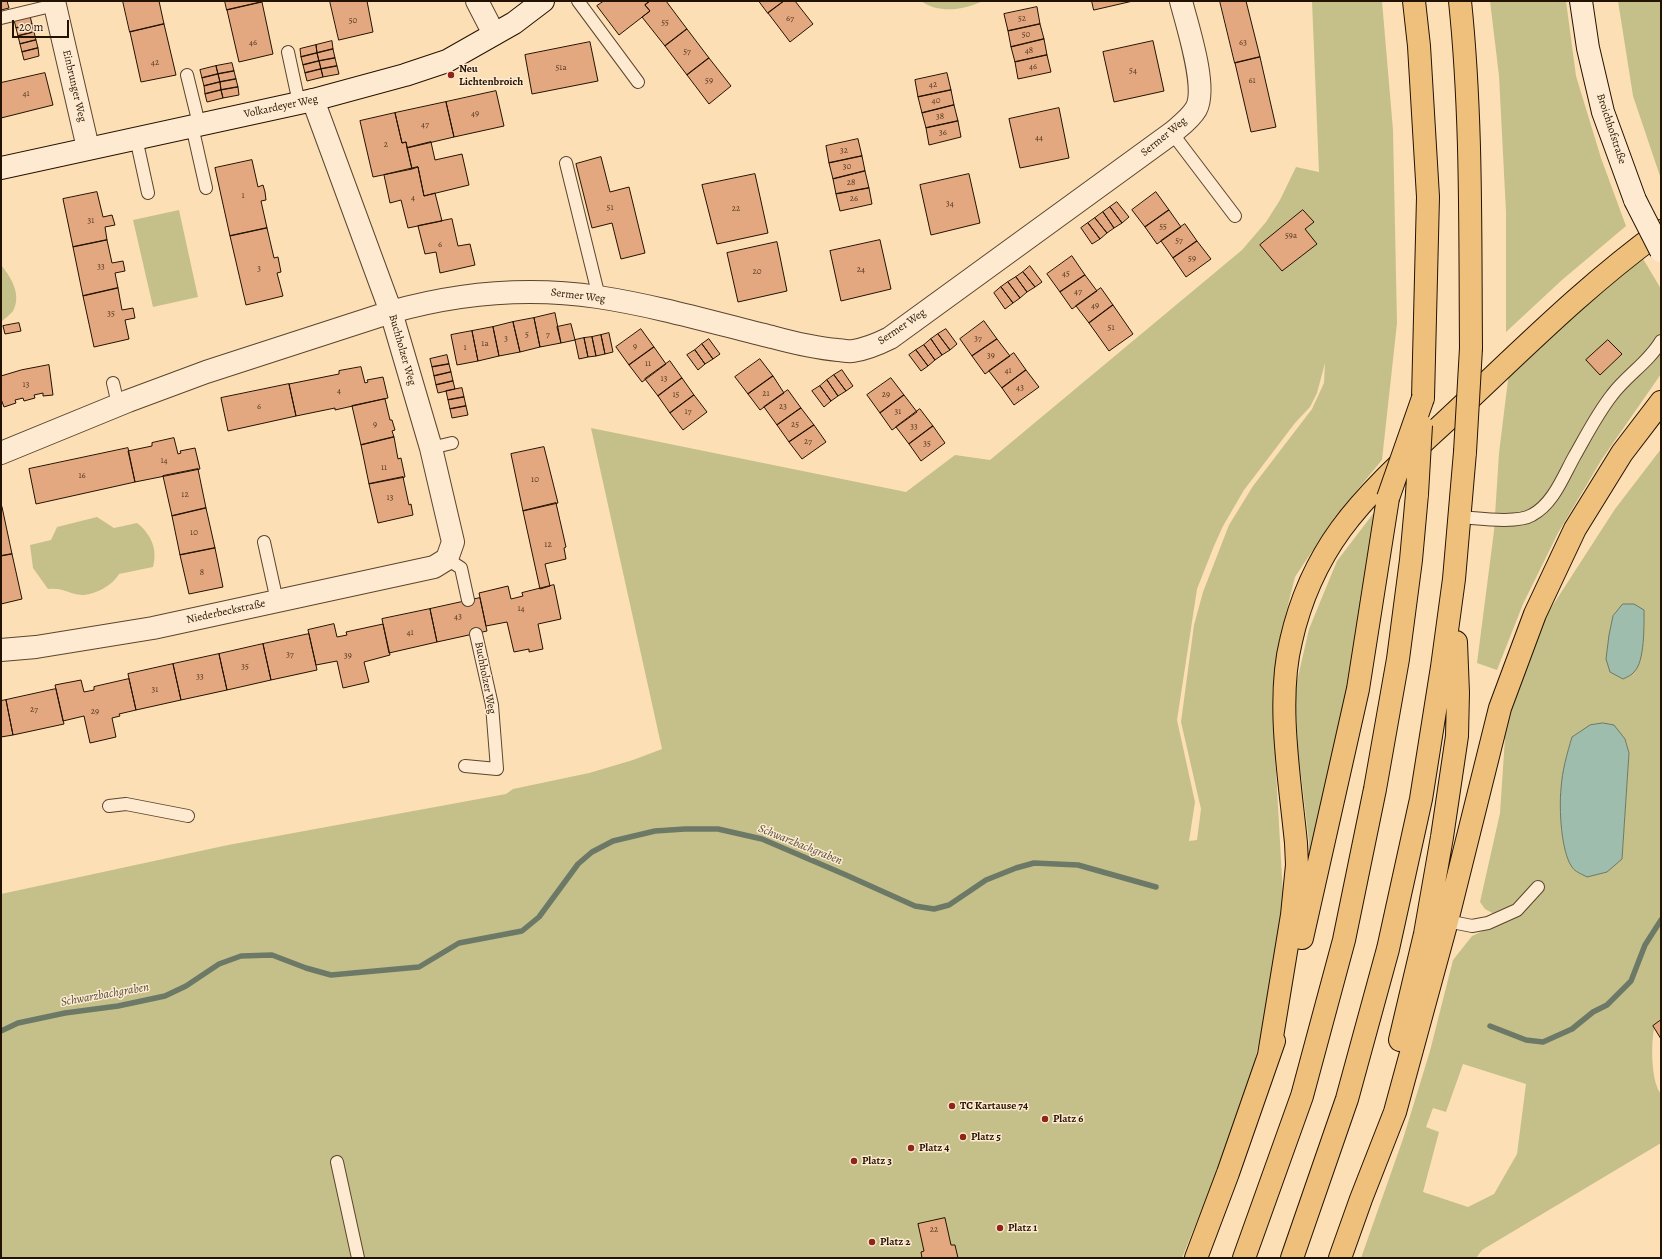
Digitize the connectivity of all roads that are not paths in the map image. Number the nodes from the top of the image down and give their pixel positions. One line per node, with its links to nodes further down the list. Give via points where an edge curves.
1 (477, 1): 10 (street)
2 (543, 1): 10 (street, Volkardeyer Weg, via 514,23)
3 (578, 1): 13 (lane)
4 (1181, 1): 16 (street, Sermer Weg, via 1200,91 1196,108)
5 (1414, 1): 30 (highway, via 1428,197)
6 (1460, 1): 34 (highway, bridge, via 1465,47 1471,348)
7 (1581, 1): 25 (street, Broichhofstraße, bridge, via 1588,48 1603,112 1635,200)
8 (55, 3): 9 (lane); 18 (street, Einbrunger Weg)
9 (1, 18)
10 (494, 34): 14 (street, Volkardeyer Weg, via 447,61 405,75)
11 (288, 52): 14 (lane)
12 (187, 75): 15 (lane)
13 (638, 82)
14 (306, 101): 15 (street, Volkardeyer Weg); 27 (street, Buchholzer Weg)
15 (195, 125): 17 (street, Volkardeyer Weg); 21 (lane)
16 (1172, 133): 23 (lane); 26 (street, Sermer Weg, via 890,338 874,346 852,351 817,348)
17 (136, 138): 18 (street, Volkardeyer Weg); 22 (lane)
18 (88, 148): 20 (street, Volkardeyer Weg)
19 (566, 163): 26 (lane)
20 (1, 168)
21 (206, 188)
22 (148, 193)
23 (1235, 216)
24 (1661, 231): 47 (highway, via 1537,336 1373,491 1340,530 1316,571 1296,620 1286,668 1285,708 1296,865 1292,915)
25 (1661, 251)
26 (599, 297): 27 (street, Sermer Weg, via 554,292 493,294 417,305)
27 (391, 312): 32 (street, via 206,372); 36 (street, Buchholzer Weg, via 442,446 454,542)
28 (1661, 341): 34 (lane, via 1645,362 1612,394 1543,508 1530,517 1515,520)
29 (114, 383): 32 (lane)
30 (1423, 398): 47 (highway, bridge, via 1388,498 1358,689 1292,982); 52 (highway, bridge, via 1410,568 1398,659 1344,940 1302,1096)
31 (1661, 402): 46 (highway, via 1622,453 1575,529 1535,614 1500,708)
32 (118, 404): 33 (street)
33 (1, 453)
34 (1460, 517): 37 (highway)
35 (264, 542): 39 (lane)
36 (447, 559): 38 (lane, via 461,568); 39 (street, Niederbeckstraße, via 434,567 345,579)
37 (1454, 579): 49 (highway, via 1458,715 1442,837 1425,934); 53 (highway, via 1421,799 1388,949 1347,1099)
38 (468, 600)
39 (277, 601): 41 (street, Niederbeckstraße, via 153,628 36,647)
40 (476, 634): 42 (lane, Buchholzer Weg, via 492,705 497,769)
41 (1, 650)
42 (465, 766)
43 (109, 806): 44 (lane, via 126,804)
44 (188, 816)
45 (1538, 887): 46 (lane, via 1517,910 1488,923 1472,926)
46 (1447, 921): 49 (highway, via 1395,1112)
47 (1269, 1055): 51 (highway)
48 (337, 1162): 50 (lane)
49 (1361, 1198): 54 (highway)
50 (358, 1258)
51 (1196, 1258)
52 (1244, 1258)
53 (1292, 1258)
54 (1340, 1258)

